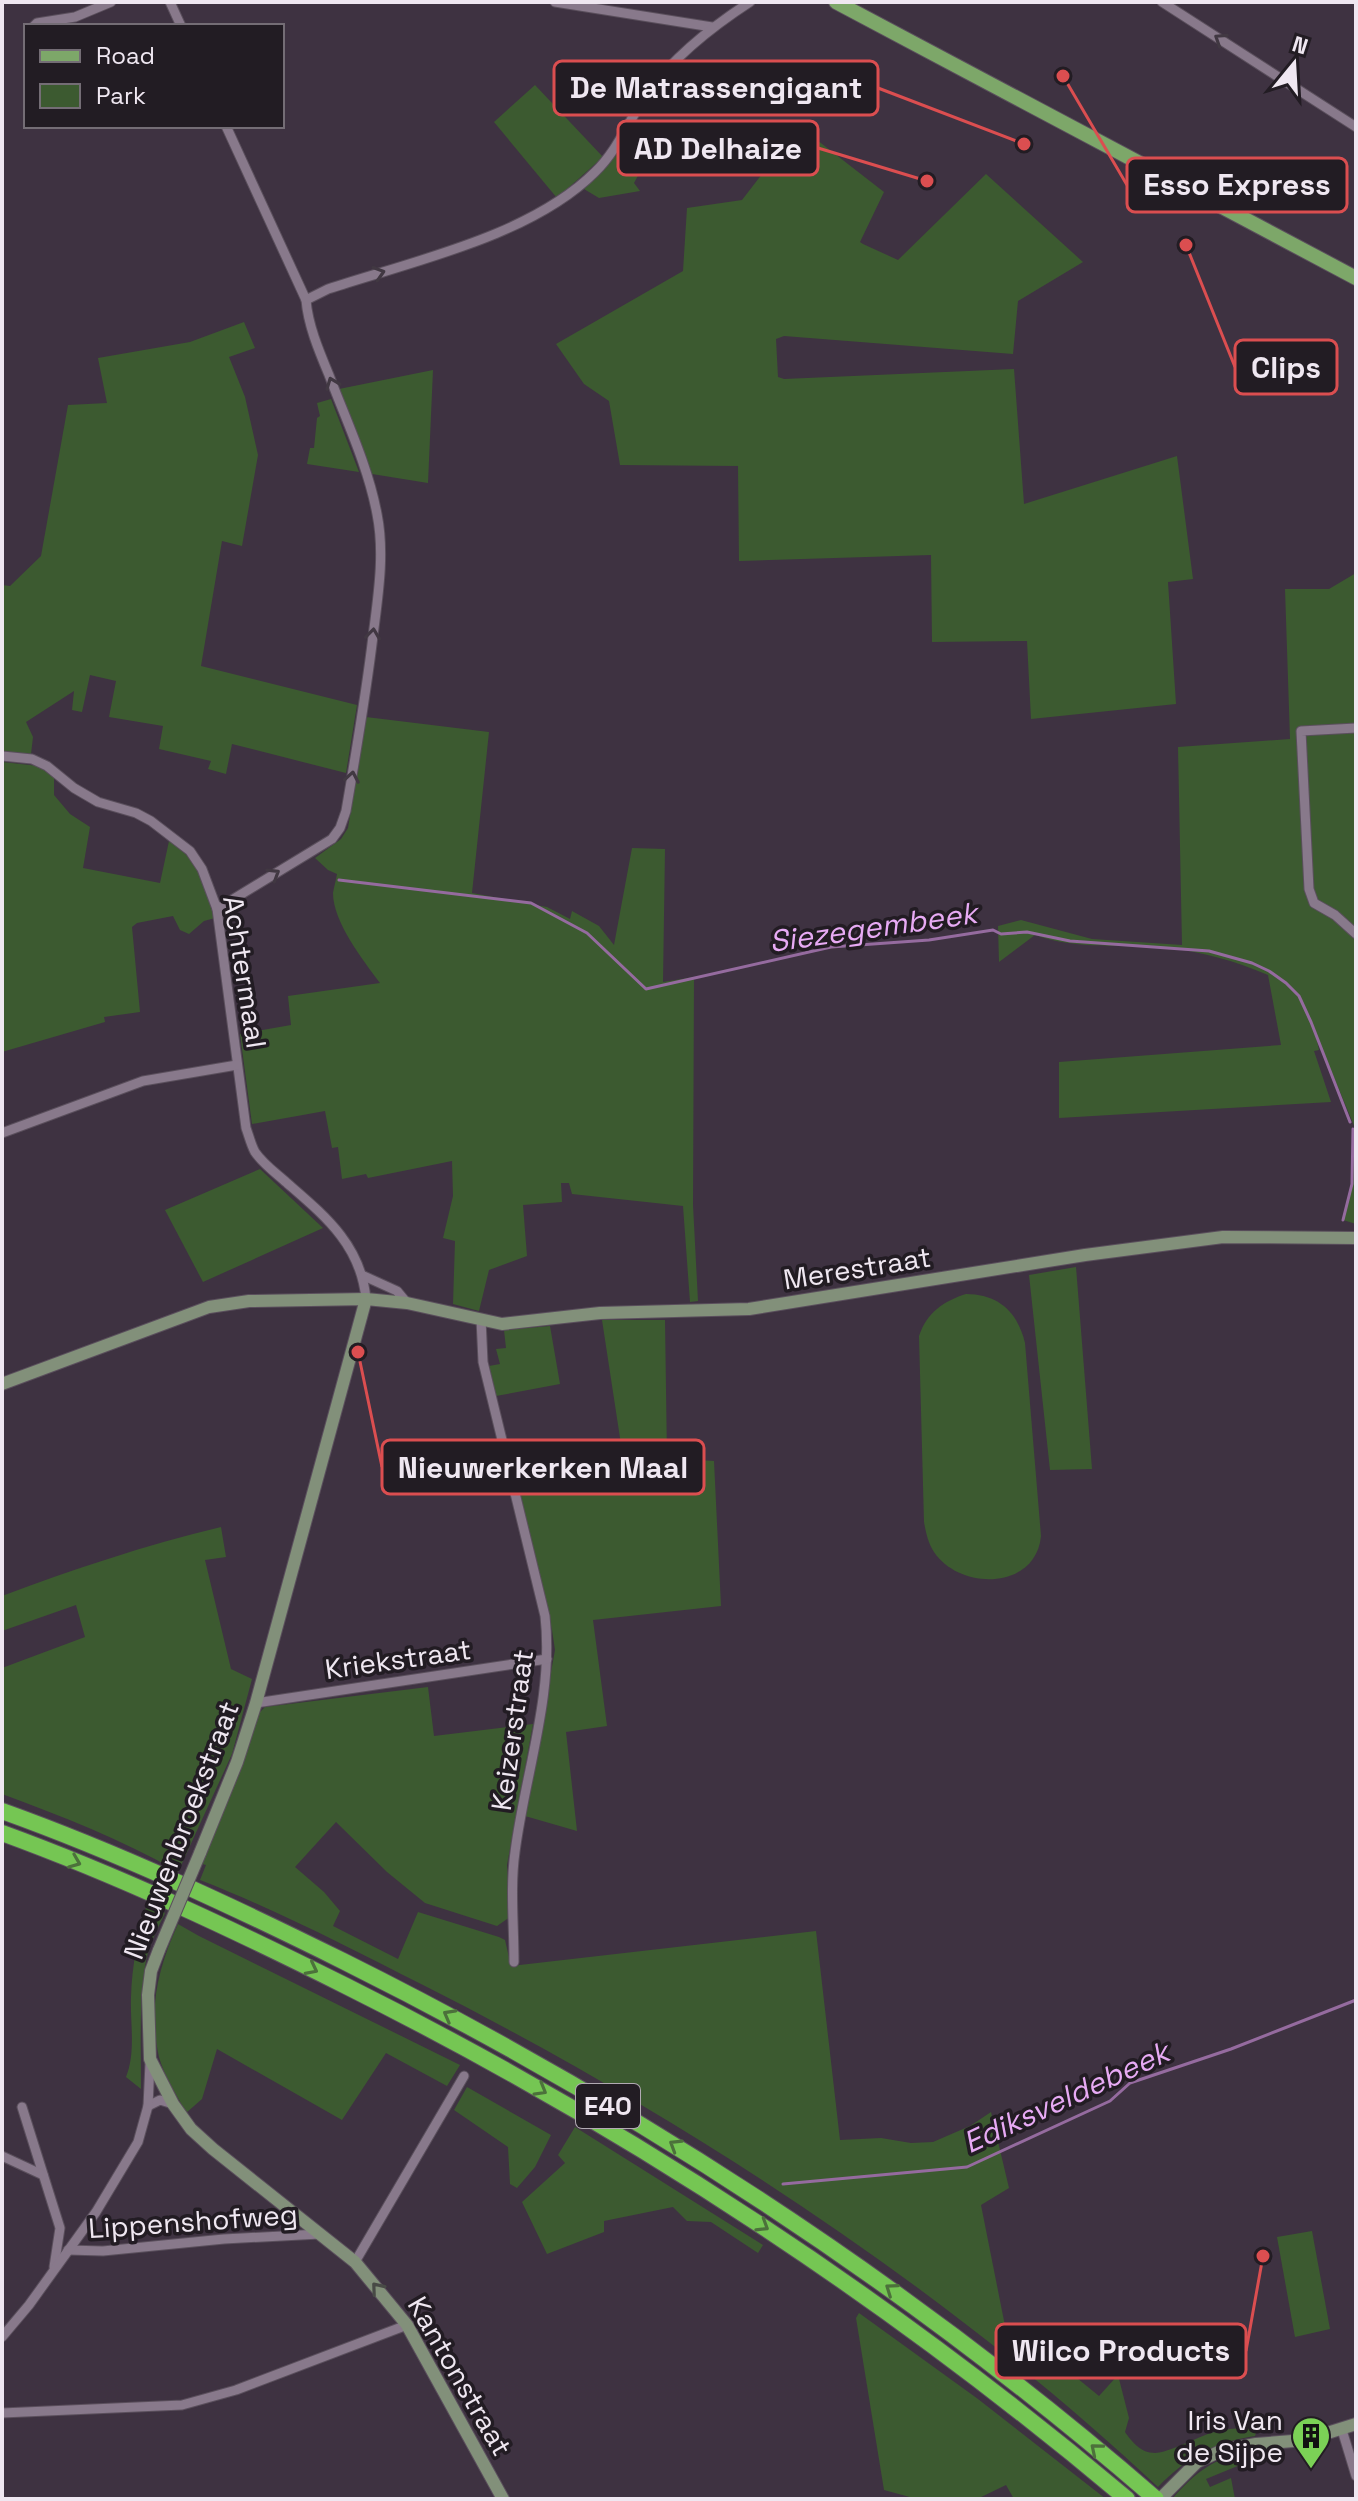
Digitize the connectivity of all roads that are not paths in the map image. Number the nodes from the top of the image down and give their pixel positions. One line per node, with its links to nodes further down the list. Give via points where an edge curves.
1 (111, 2): 7 (street)
2 (170, 2): 10 (street)
3 (555, 2): 11 (street)
4 (750, 2): 11 (street)
5 (836, 2): 14 (main road)
6 (1162, 2): 12 (street, one-way to 6)
7 (75, 17): 8 (street); 9 (street)
8 (36, 24)
9 (66, 24)
10 (180, 24)
11 (712, 27): 15 (street, one-way to 11, via 492,235 556,203 612,153 659,79)
12 (1356, 127)
13 (227, 128): 15 (street)
14 (1356, 278)
15 (306, 300): 18 (street, one-way to 15, via 332,839 346,811 363,712 379,587 378,516)
16 (1356, 728): 19 (street, via 1301,731 1309,889 1314,903)
17 (2, 756): 18 (street, Achtermaal, via 47,766 84,795 136,813 173,836 202,869)
18 (217, 909): 20 (street, Achtermaal)
19 (1356, 934)
20 (237, 1065): 21 (street, via 143,1081); 23 (street, Achtermaal, via 254,1150 341,1236)
21 (2, 1133)
22 (1356, 1238): 26 (street, Merestraat, via 1223,1237 749,1309 600,1313 502,1324)
23 (364, 1276): 24 (street, Achtermaal); 25 (street, via 397,1291)
24 (366, 1299): 25 (street, Merestraat); 27 (street, Merestraat, via 209,1307); 29 (street, Nieuwenbroekstraat)
25 (407, 1303): 26 (street, Merestraat)
26 (481, 1319): 28 (street, Keizerstraat, via 483,1362 545,1616)
27 (2, 1384)
28 (547, 1659): 29 (street, Kriekstraat); 32 (street, Keizerstraat, via 514,1855)
29 (256, 1703): 33 (street, Nieuwenbroekstraat, bridge, via 151,1971)
30 (2, 1811): 52 (highway, E40, one-way to 30, via 949,2330 670,2142 554,2073 335,1957 164,1877)
31 (2, 1833): 51 (highway, E40, one-way to 51, via 151,1893 286,1956 431,2029 659,2159 784,2238 936,2346)
32 (514, 1962)
33 (150, 2059): 35 (street, Kantonstraat); 36 (street, Nieuwenbroekstraat)
34 (464, 2076): 42 (street)
35 (173, 2104): 36 (street, via 160,2100); 40 (street, Kantonstraat, via 202,2139)
36 (148, 2106): 41 (street, Nieuwenbroekstraat, via 138,2142)
37 (22, 2107): 39 (street)
38 (2, 2156): 39 (street)
39 (43, 2175): 43 (street, via 60,2228)
40 (320, 2234): 41 (street, Lippenshofweg); 42 (street, Kantonstraat)
41 (68, 2250): 43 (street, Nieuwenbroekstraat)
42 (355, 2262): 44 (street, Kantonstraat, one-way to 42)
43 (53, 2271): 45 (street, Nieuwenbroekstraat)
44 (407, 2325): 46 (street, via 182,2405); 50 (street, Kantonstraat)
45 (2, 2337)
46 (2, 2413)
47 (1356, 2424): 48 (street)
48 (1342, 2430): 49 (street); 52 (street, via 1223,2450 1197,2462)
49 (1356, 2476)
50 (503, 2499)
51 (1127, 2499)
52 (1158, 2499)

